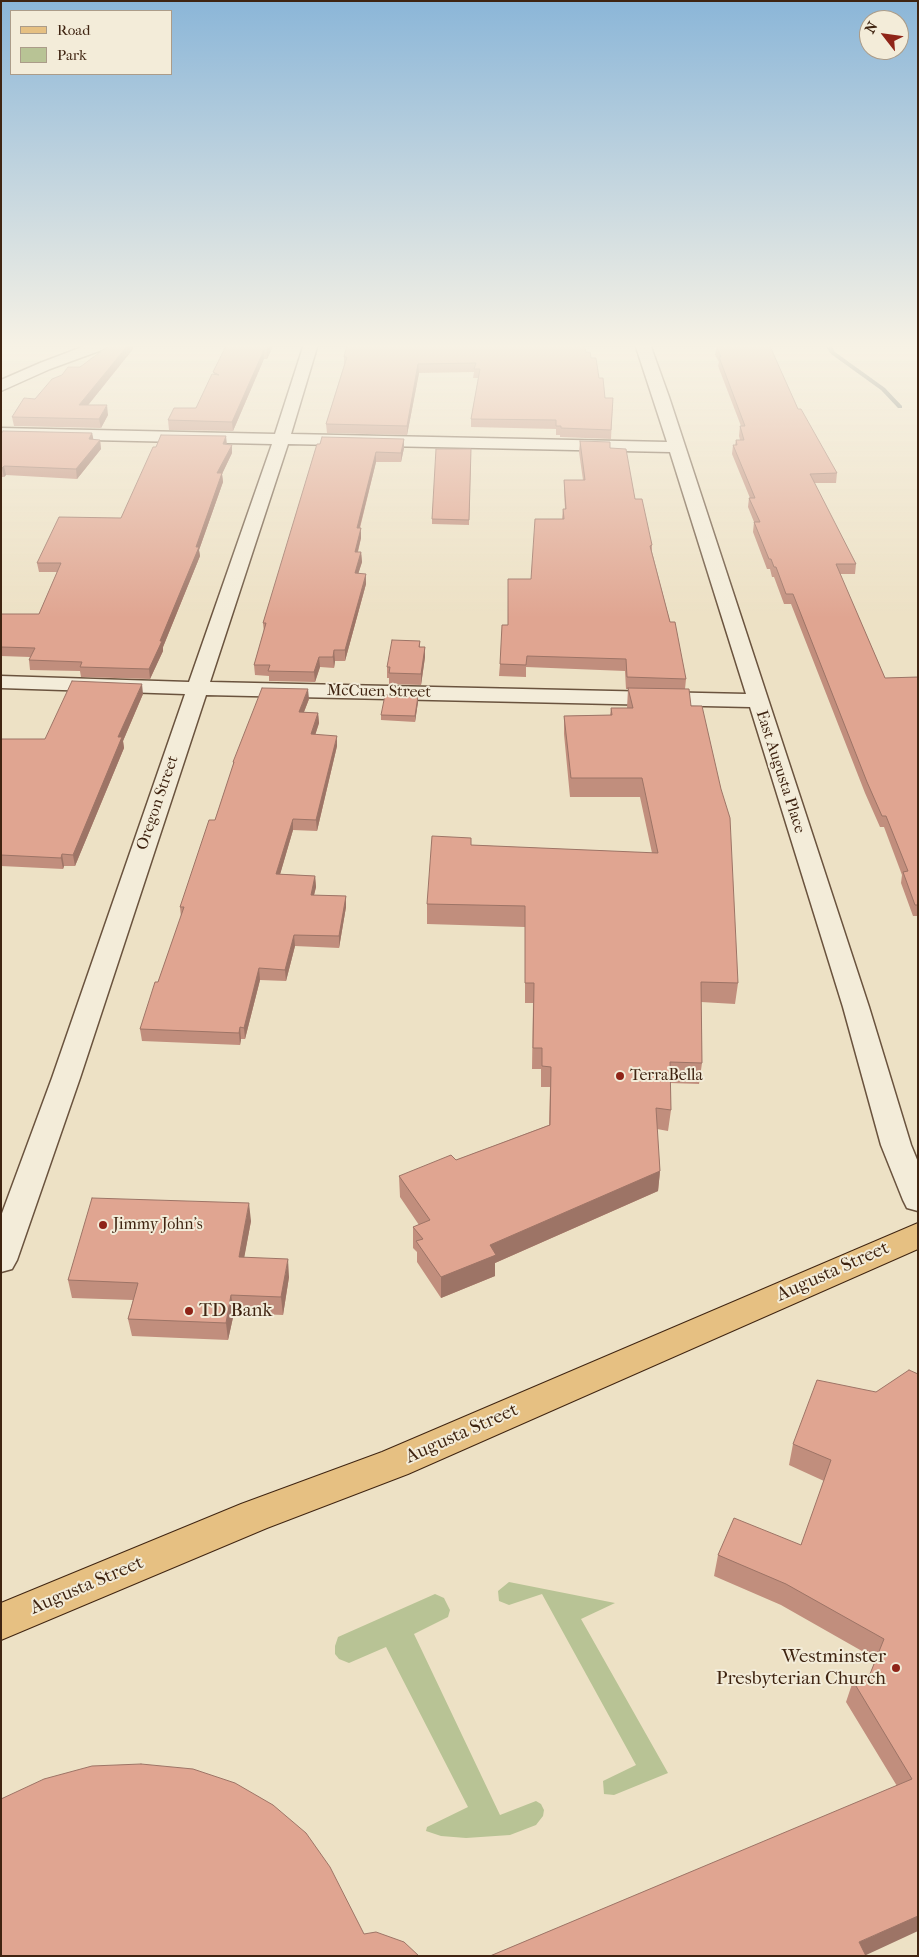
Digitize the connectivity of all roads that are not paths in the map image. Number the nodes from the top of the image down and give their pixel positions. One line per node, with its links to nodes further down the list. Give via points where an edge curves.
1 (94, 435): 4 (street)
2 (282, 435): 4 (street, Oregon Street)
3 (672, 435): 5 (street, East Augusta Place)
4 (281, 440): 5 (street); 7 (street, Oregon Street)
5 (676, 447): 8 (street, East Augusta Place)
6 (1, 682): 7 (street, McCuen Street)
7 (196, 688): 8 (street, McCuen Street); 11 (street, Oregon Street, via 66,1078)
8 (757, 701): 9 (street, East Augusta Place, via 856,1007 896,1145)
9 (918, 1200)
10 (918, 1235): 12 (main road, Augusta Street, via 395,1463 254,1516)
11 (1, 1260)
12 (1, 1622)

